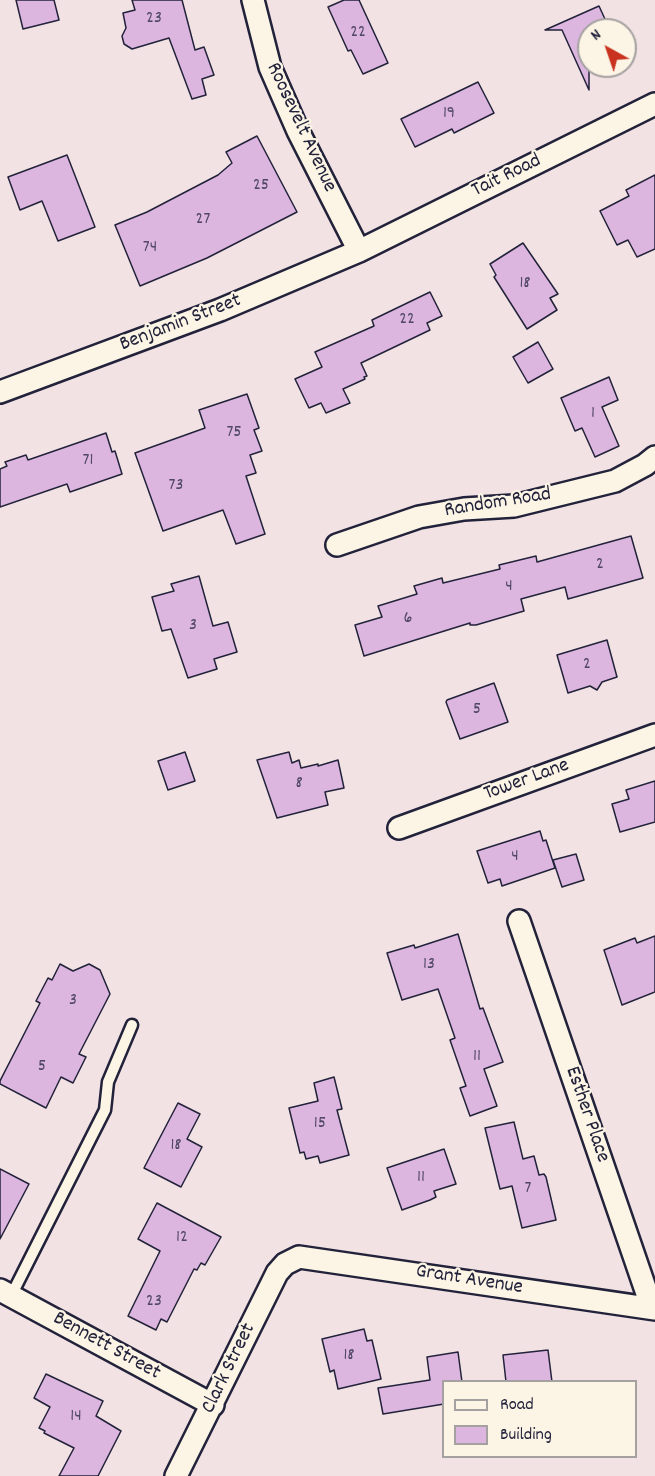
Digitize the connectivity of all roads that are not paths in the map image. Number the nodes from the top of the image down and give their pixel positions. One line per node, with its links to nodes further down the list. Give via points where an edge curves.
1 (253, 0): 3 (street, Roosevelt Avenue, via 270,67)
2 (655, 104): 3 (street, Tait Road)
3 (359, 251): 4 (street, Benjamin Street, via 220,310)
4 (0, 392)
5 (655, 457): 6 (street, Random Road, via 615,481 514,506 419,517)
6 (337, 545)
7 (655, 735): 8 (street, Tower Lane)
8 (399, 828)
9 (519, 921): 13 (street, Esther Place)
10 (132, 1025): 12 (lane, via 108,1082 105,1110)
11 (285, 1264): 13 (street, Grant Avenue, via 310,1257); 14 (street, Clark Street)
12 (5, 1293): 14 (street, Bennett Street)
13 (653, 1309)
14 (213, 1405): 15 (street, Clark Street)
15 (176, 1476)

